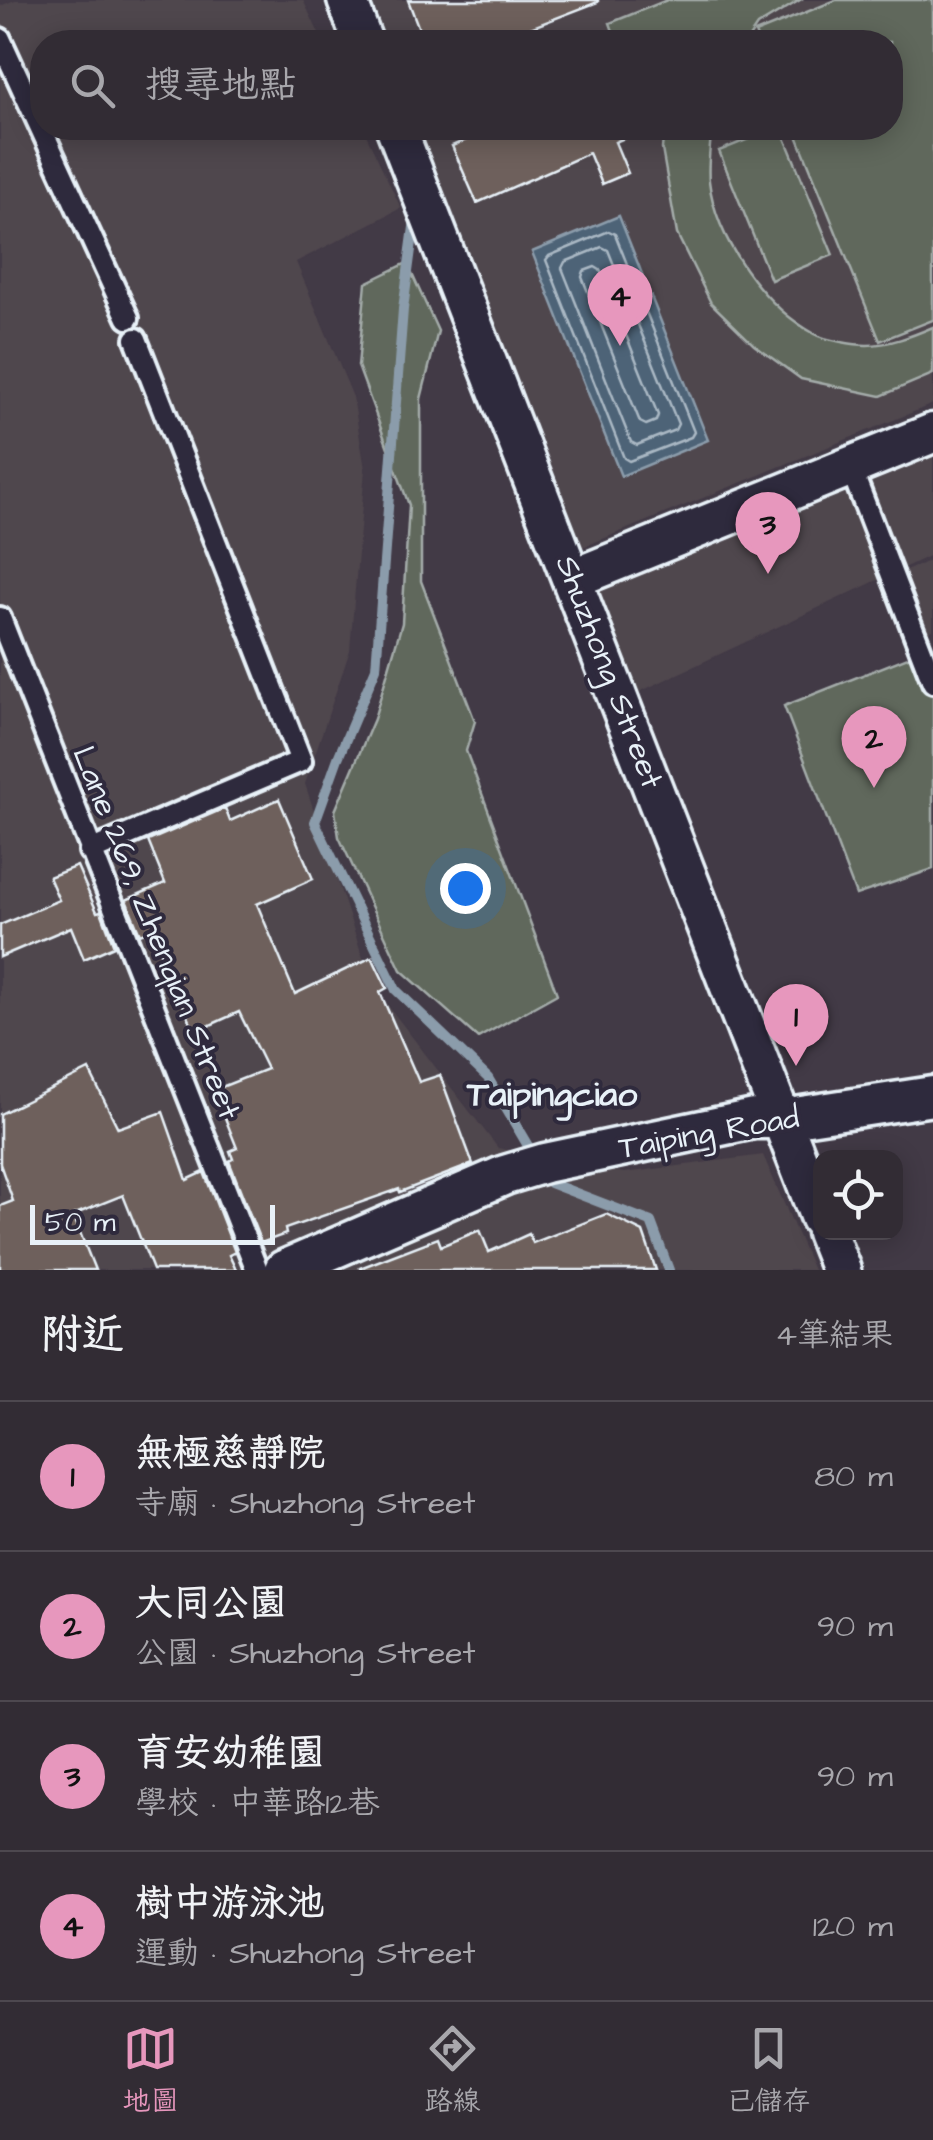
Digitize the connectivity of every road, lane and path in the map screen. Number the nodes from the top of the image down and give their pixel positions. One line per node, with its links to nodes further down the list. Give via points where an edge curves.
1 (347, 0): 2 (street)
2 (358, 30)
3 (0, 40): 4 (lane)
4 (30, 105)
5 (46, 140): 7 (lane)
6 (401, 140): 11 (street, Shuzhong Street)
7 (128, 318)
8 (136, 339): 14 (lane, via 301,761)
9 (933, 433): 10 (street)
10 (850, 466): 11 (street); 13 (lane)
11 (572, 579): 16 (street, Shuzhong Street)
12 (0, 618): 14 (lane, Lane 269, Zhenqian Street)
13 (933, 682)
14 (90, 851): 19 (lane, Lane 269, Zhenqian Street)
15 (933, 1096): 16 (street, Taiping Road)
16 (782, 1119): 17 (street, Shuzhong Street); 20 (street, Taiping Road, via 754,1119 545,1163)
17 (813, 1200)
18 (829, 1240): 21 (street)
19 (257, 1270)
20 (284, 1270)
21 (841, 1270)

